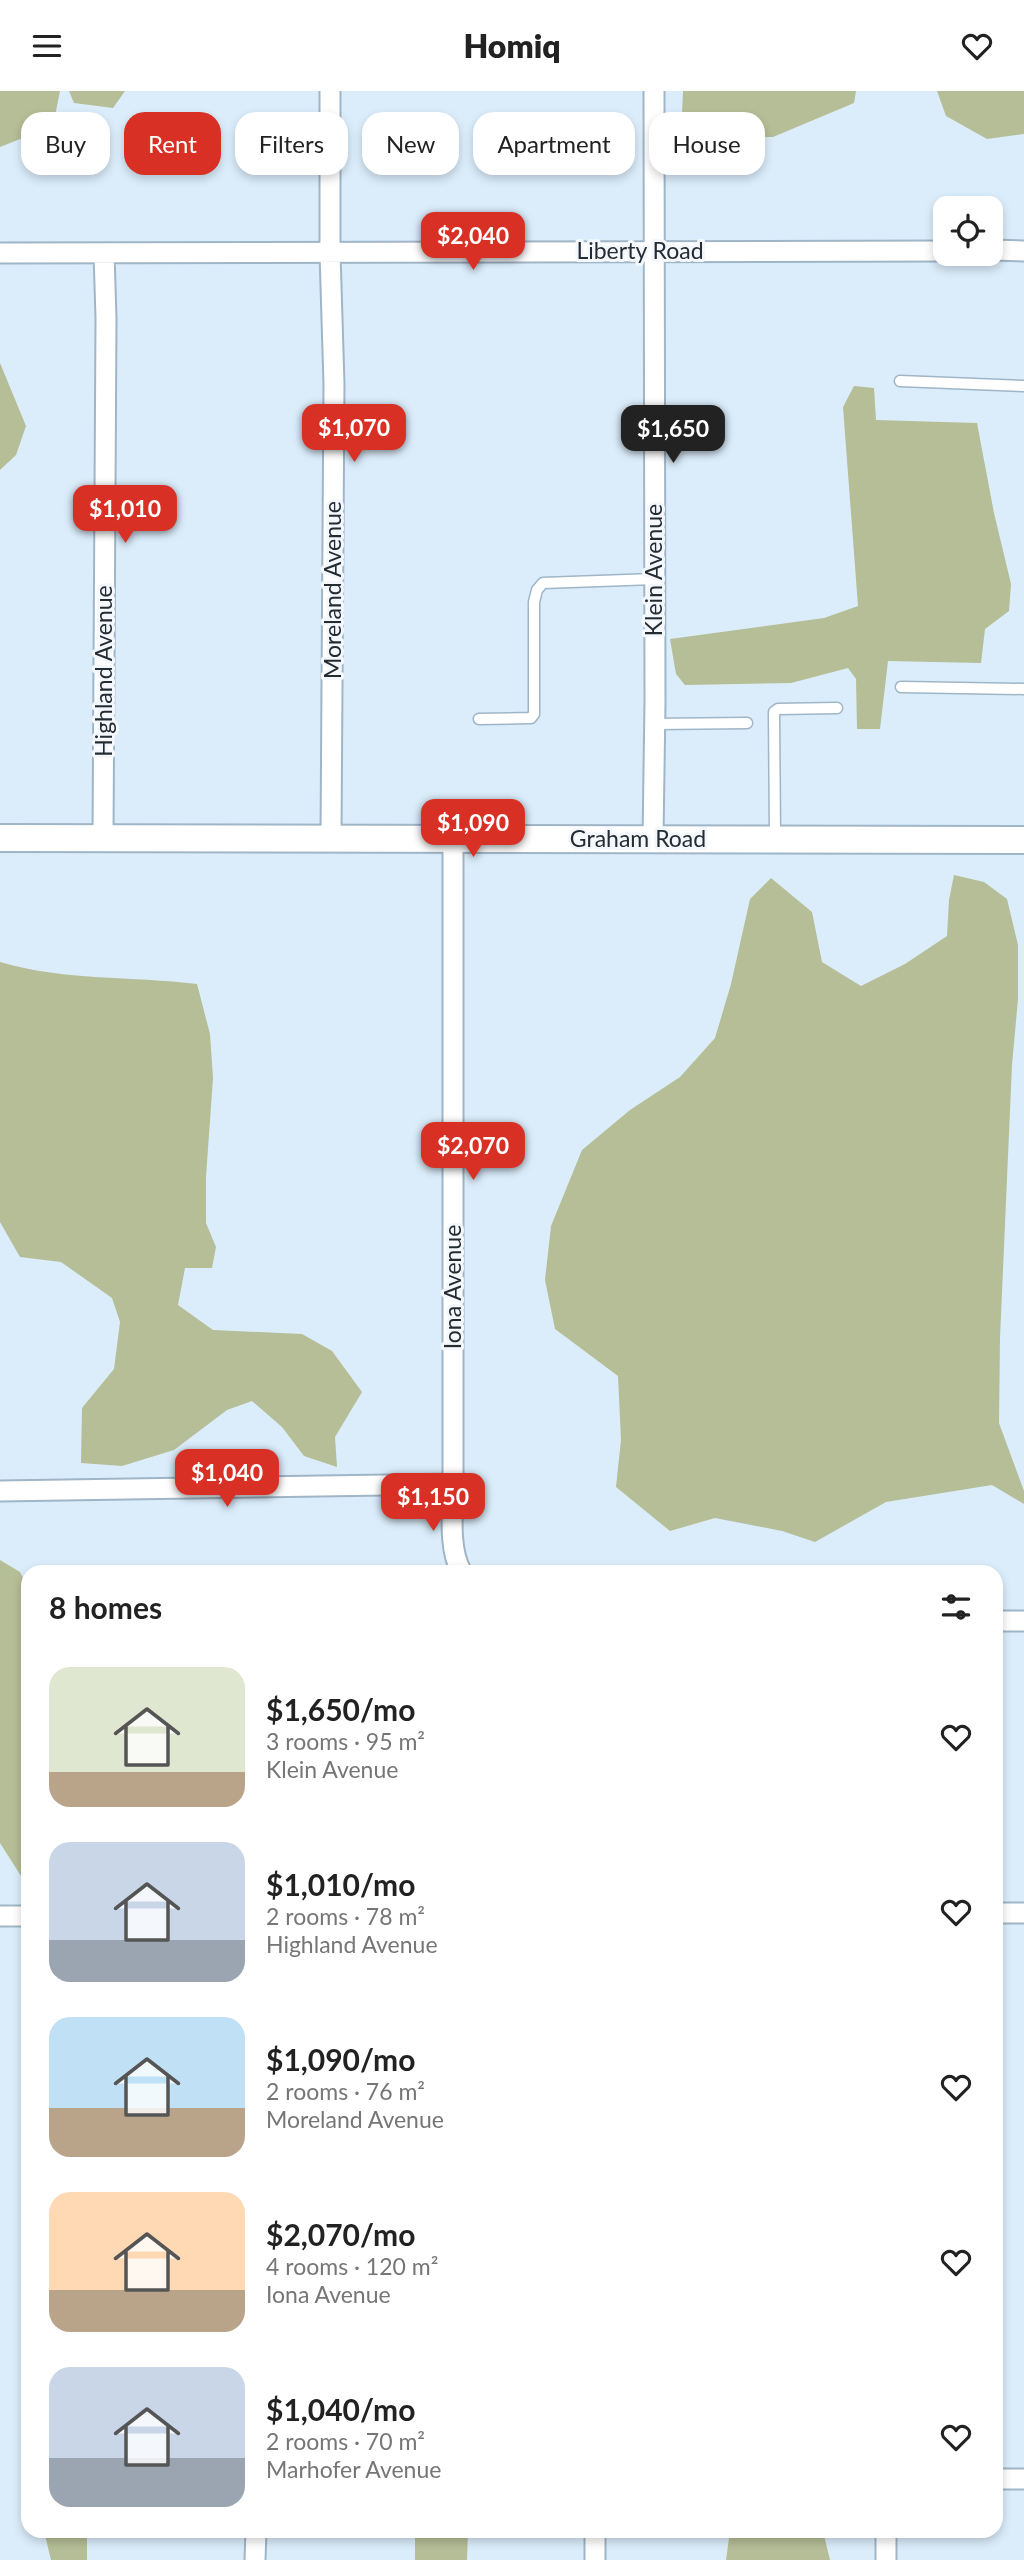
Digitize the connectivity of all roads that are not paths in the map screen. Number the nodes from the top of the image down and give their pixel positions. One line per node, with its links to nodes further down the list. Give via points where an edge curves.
1 (330, 91): 9 (street, Moreland Avenue)
2 (654, 91): 6 (street, Klein Avenue)
3 (1003, 250): 5 (street)
4 (933, 251): 6 (street, Liberty Road)
5 (1024, 251)
6 (655, 252): 9 (street, Liberty Road); 12 (street, Klein Avenue)
7 (0, 253): 8 (street, Liberty Road)
8 (104, 253): 9 (street, Liberty Road); 21 (street, Highland Avenue)
9 (330, 253): 19 (street, Moreland Avenue, via 334,384)
10 (900, 381): 11 (lane)
11 (1024, 386)
12 (654, 579): 16 (lane, via 542,583 534,602 534,714 531,718); 18 (street, Klein Avenue)
13 (901, 687): 14 (lane)
14 (1024, 689)
15 (837, 708): 23 (lane, via 774,712)
16 (479, 719)
17 (747, 723): 18 (lane)
18 (655, 724): 24 (street, Klein Avenue)
19 (331, 837): 21 (main road, Graham Road); 22 (main road, Graham Road)
20 (0, 838): 21 (main road, Graham Road)
21 (103, 838)
22 (453, 838): 24 (main road, Graham Road); 26 (street, Iona Avenue)
23 (775, 838): 24 (main road, Graham Road); 25 (main road, Graham Road)
24 (653, 839)
25 (1024, 840)
26 (453, 1484): 27 (street); 28 (street, Iona Avenue)
27 (0, 1492)
28 (458, 1565)
29 (1003, 1621): 30 (street)
30 (1024, 1621)
31 (1003, 1913): 32 (street)
32 (1024, 1913)
33 (0, 1916): 34 (street)
34 (21, 1916)
35 (1003, 2479): 36 (street)
36 (1024, 2479)
37 (256, 2538): 40 (street)
38 (595, 2538): 41 (street)
39 (886, 2538): 42 (street)
40 (255, 2560)
41 (595, 2560)
42 (886, 2560)

